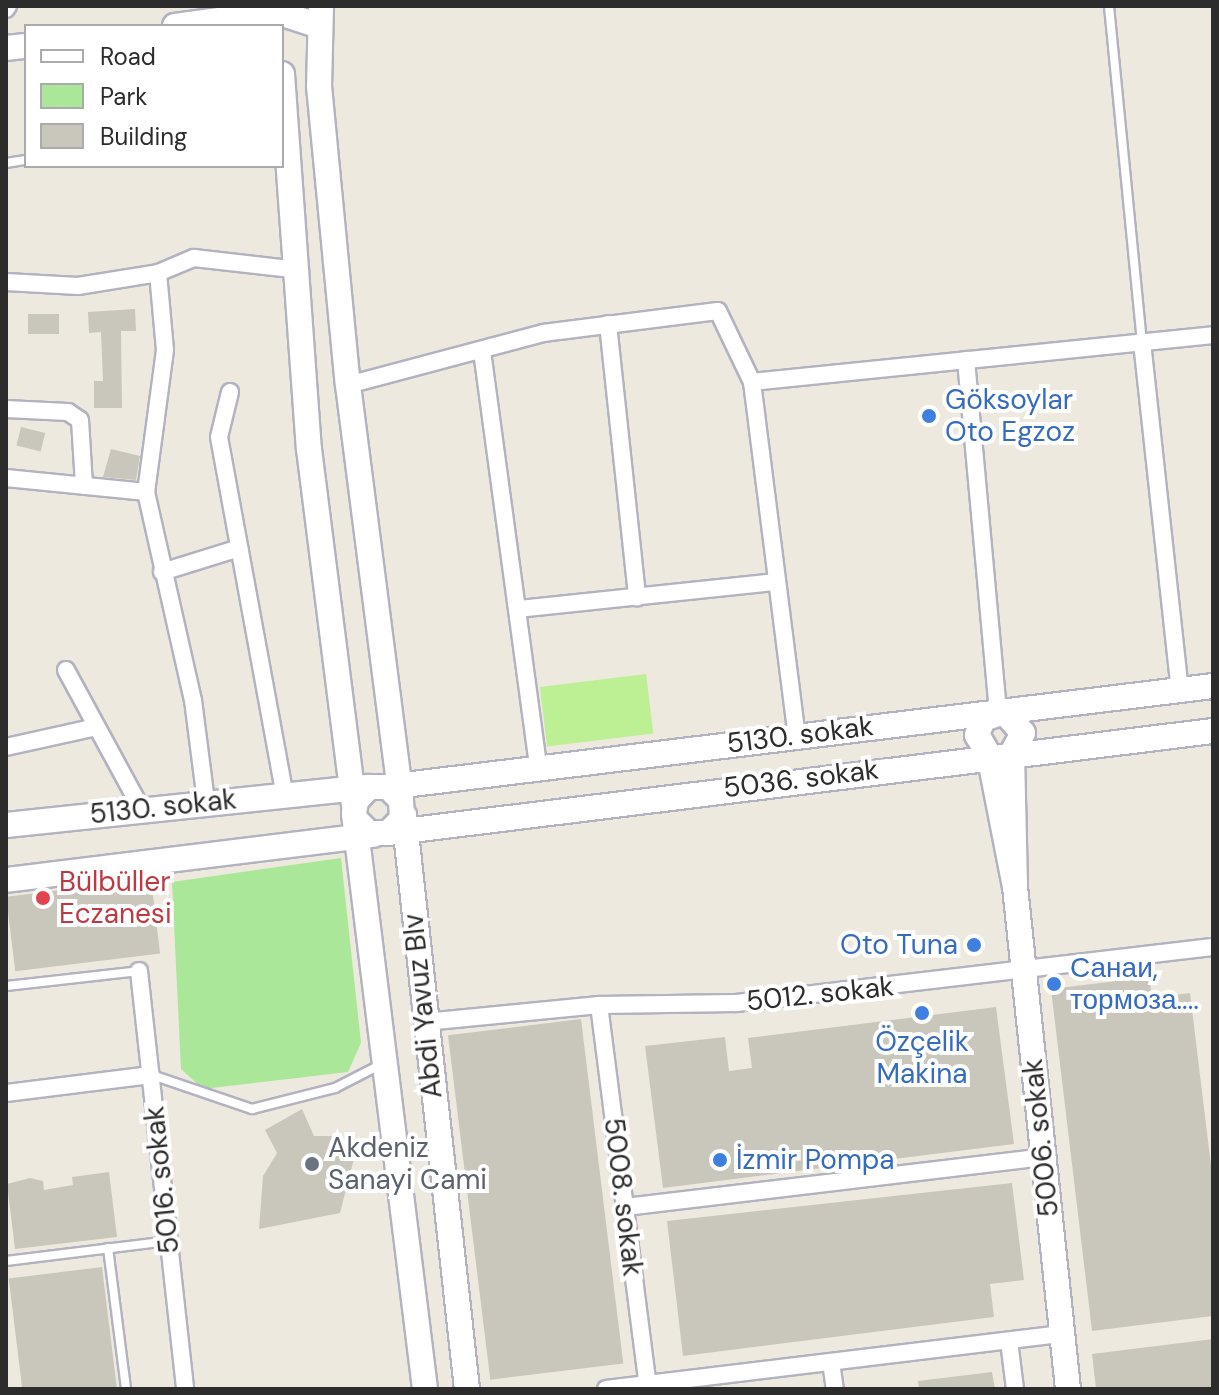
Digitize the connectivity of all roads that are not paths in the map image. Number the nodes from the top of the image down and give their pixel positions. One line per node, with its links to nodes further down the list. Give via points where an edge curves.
1 (1109, 6): 11 (lane)
2 (279, 15): 3 (main road); 4 (main road)
3 (318, 15): 15 (main road)
4 (194, 24)
5 (284, 138): 6 (main road)
6 (300, 270): 7 (street, via 194,258); 39 (main road, via 309,449)
7 (158, 273): 8 (street, via 78,286); 20 (street, via 165,350)
8 (6, 282)
9 (608, 324): 12 (street, via 543,333); 14 (street, via 718,311); 24 (street)
10 (1213, 335): 11 (street)
11 (1142, 342): 13 (street); 28 (street)
12 (482, 351): 15 (street); 25 (street)
13 (966, 360): 14 (street); 29 (street)
14 (752, 382): 23 (street)
15 (348, 385): 39 (main road)
16 (230, 392): 21 (street, via 219,437)
17 (6, 409): 19 (street, via 68,412 80,420)
18 (6, 478): 19 (street)
19 (84, 486): 20 (street)
20 (146, 492): 22 (street)
21 (239, 548): 22 (street); 36 (street)
22 (162, 572): 37 (street, via 193,700)
23 (776, 582): 24 (street); 32 (street)
24 (637, 597): 25 (street)
25 (518, 609): 35 (street)
26 (66, 670): 30 (street)
27 (1213, 686): 28 (main road, 5130. sokak)
28 (1180, 690): 29 (main road, 5130. sokak)
29 (998, 711): 32 (main road, 5130. sokak); 34 (main road, via 977,729); 34 (main road, via 1022,727)
30 (96, 727): 33 (street); 38 (street)
31 (1213, 731): 34 (main road, 5036. sokak)
32 (797, 736): 35 (main road, 5130. sokak)
33 (6, 747)
34 (1001, 754): 39 (main road, 5036. sokak); 44 (main road, 5006. sokak)
35 (538, 766): 39 (main road, 5130. sokak)
36 (285, 795): 37 (main road, 5130. sokak); 39 (main road, 5130. sokak)
37 (206, 802): 38 (main road, 5130. sokak)
38 (141, 808): 40 (main road, 5130. sokak)
39 (379, 810): 41 (main road, 5036. sokak); 47 (main road, Abdi Yavuz Blv); 48 (main road)
40 (6, 825)
41 (6, 880)
42 (1213, 947): 44 (street, 5012. sokak)
43 (139, 971): 45 (lane); 49 (street, 5016. sokak)
44 (1024, 973): 46 (street, 5012. sokak, via 736,1003); 51 (main road, 5006. sokak)
45 (6, 986)
46 (599, 1005): 47 (street, 5012. sokak); 52 (street, 5008. sokak)
47 (425, 1022): 63 (main road, Abdi Yavuz Blv)
48 (386, 1062): 49 (lane, via 335,1088 252,1109); 62 (main road)
49 (151, 1075): 50 (street); 53 (street, 5016. sokak)
50 (6, 1093)
51 (1044, 1157): 52 (street); 56 (main road, 5006. sokak)
52 (625, 1207): 59 (street, 5008. sokak)
53 (169, 1240): 54 (lane); 61 (street, 5016. sokak)
54 (108, 1248): 55 (lane); 60 (lane)
55 (6, 1261)
56 (1062, 1334): 57 (street); 67 (main road, 5006. sokak)
57 (1009, 1341): 58 (street); 66 (street)
58 (831, 1362): 59 (street); 65 (street)
59 (647, 1387): 64 (street)
60 (126, 1389)
61 (185, 1389)
62 (425, 1389)
63 (467, 1389)
64 (606, 1389)
65 (835, 1389)
66 (1015, 1389)
67 (1068, 1389)

